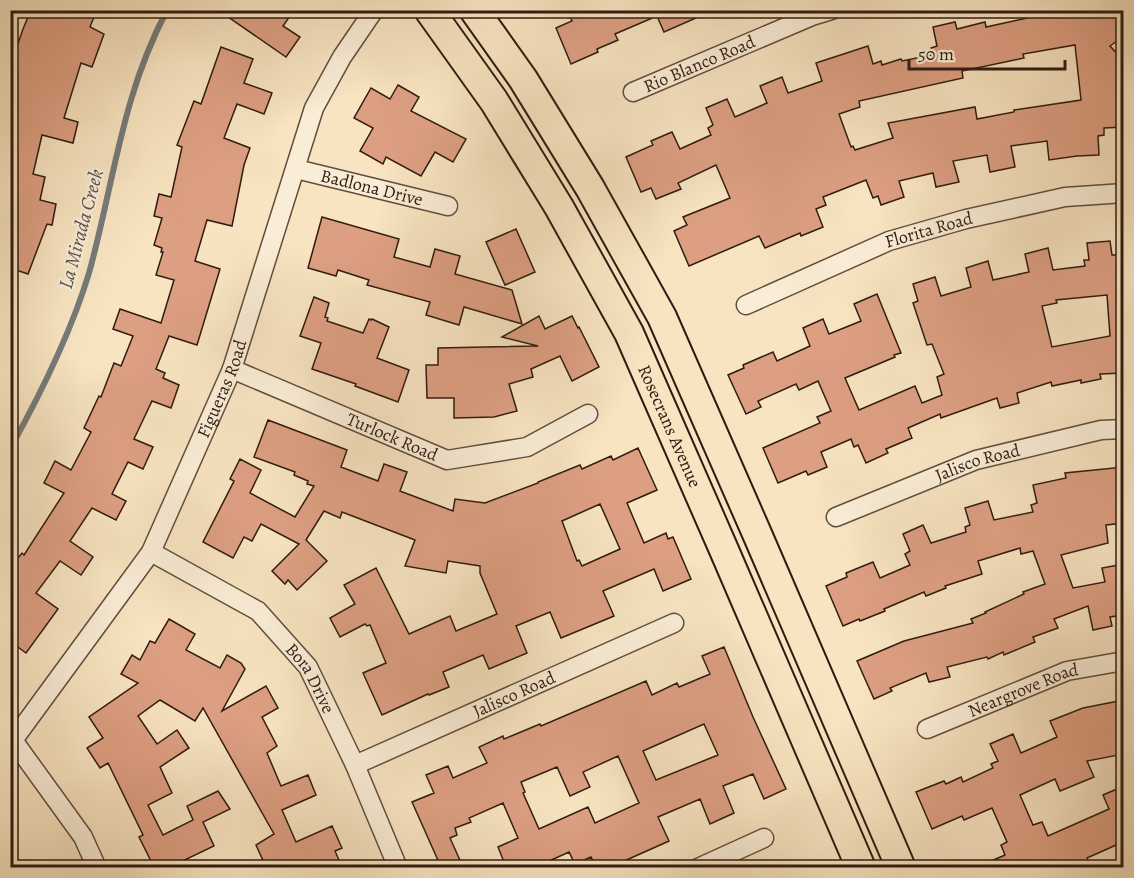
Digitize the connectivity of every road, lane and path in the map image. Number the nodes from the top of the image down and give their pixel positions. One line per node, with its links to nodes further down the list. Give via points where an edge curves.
1 (374, 10): 6 (street, Figueras Road, via 314,108)
2 (429, 10): 24 (main road, Rosecrans Avenue, via 494,101 560,207 629,333)
3 (474, 10): 25 (main road, Rosecrans Avenue, via 523,79 591,188 662,317)
4 (832, 10): 5 (street, Rio Blanco Road)
5 (633, 92)
6 (296, 169): 8 (street, Badlona Drive); 10 (street, Figueras Road)
7 (1124, 193): 9 (street, Florita Road, via 1065,197 889,241)
8 (448, 206)
9 (746, 305)
10 (232, 369): 11 (street, Turlock Road, via 447,460 527,447); 14 (street, Figueras Road)
11 (588, 414)
12 (1124, 429): 13 (street, Jalisco Road, via 1101,430 976,460)
13 (836, 517)
14 (151, 552): 18 (street, Figueras Road); 19 (street, Bora Drive, via 258,610 308,667)
15 (674, 623): 19 (street, Jalisco Road)
16 (1124, 661): 17 (street, Neargrove Road, via 1067,671)
17 (927, 729)
18 (12, 737): 21 (street, via 83,837)
19 (355, 765): 22 (street, Bora Drive)
20 (765, 838): 23 (street)
21 (97, 867)
22 (398, 867)
23 (698, 867)
24 (861, 867)
25 (901, 867)

